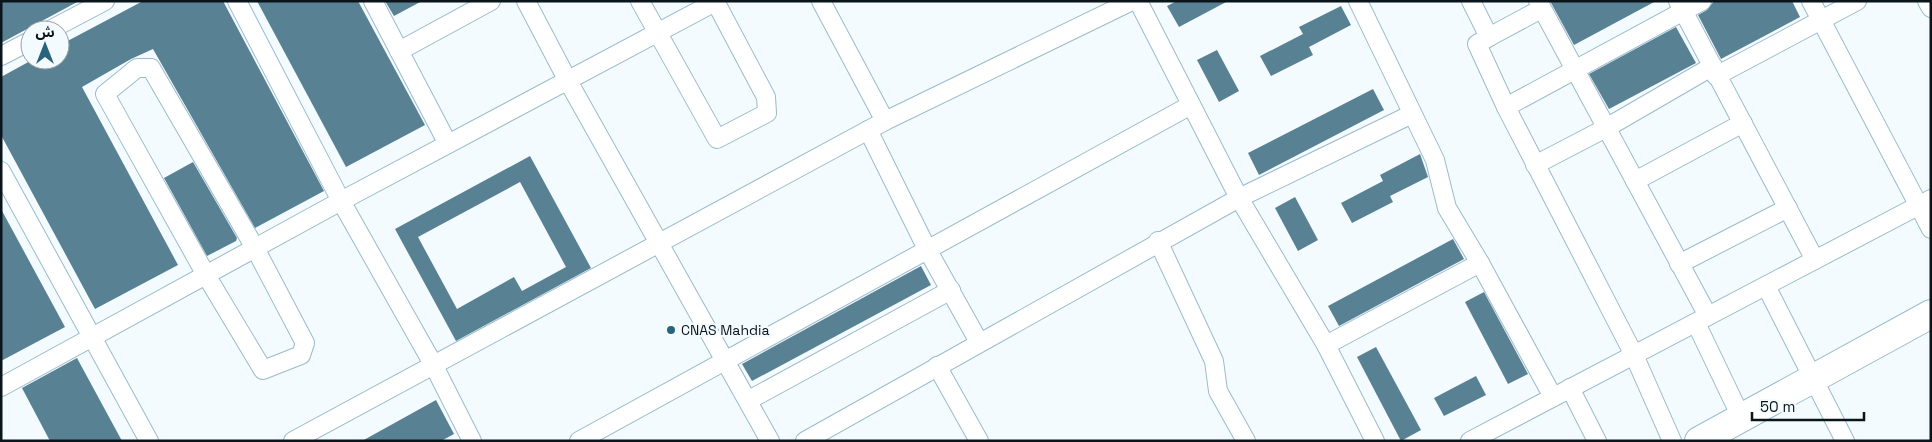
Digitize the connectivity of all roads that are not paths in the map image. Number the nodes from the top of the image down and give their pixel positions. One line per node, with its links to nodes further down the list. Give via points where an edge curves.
1 (237, 1): 42 (street)
2 (373, 1): 25 (street)
3 (491, 1): 25 (street)
4 (526, 1): 29 (street)
5 (640, 1): 22 (street)
6 (821, 1): 33 (street)
7 (1132, 1): 33 (street)
8 (1138, 1): 30 (street)
9 (1358, 1): 32 (street)
10 (1471, 1): 23 (street)
11 (1702, 1): 18 (street)
12 (1811, 1): 21 (street)
13 (1857, 1): 21 (street)
14 (1927, 1): 19 (street)
15 (716, 2): 22 (street); 22 (street, via 766,97 767,113 717,139)
16 (96, 3): 20 (street)
17 (1540, 5): 23 (street); 27 (street)
18 (1681, 6): 27 (street); 28 (street)
19 (1931, 8)
20 (67, 20)
21 (1821, 21): 28 (street); 43 (street)
22 (657, 33): 29 (street)
23 (1490, 37): 31 (street, via 1477,44)
24 (20, 46): 26 (street)
25 (399, 51): 37 (street)
26 (1, 56)
27 (1574, 70): 31 (street); 35 (street)
28 (1714, 71): 34 (street); 35 (street)
29 (568, 81): 37 (street); 47 (street)
30 (1191, 105): 41 (street); 49 (street)
31 (1506, 107): 38 (street)
32 (1412, 114): 41 (street); 51 (street, via 1435,160 1447,208)
33 (885, 121): 36 (street)
34 (1743, 123): 40 (street); 44 (street)
35 (1606, 128): 38 (street); 40 (street)
36 (868, 130): 47 (street); 49 (street)
37 (448, 144): 42 (street)
38 (1535, 165): 62 (street)
39 (1, 171): 59 (street)
40 (1635, 181): 52 (street)
41 (1238, 198): 46 (street); 61 (street)
42 (341, 201): 48 (street); 64 (street)
43 (1925, 202): 45 (street); 50 (street)
44 (1788, 208): 50 (street); 52 (street)
45 (1931, 229)
46 (1158, 241): 60 (street); 79 (street, via 1214,361 1218,391)
47 (660, 242): 63 (street); 64 (street)
48 (255, 248): 53 (street); 53 (street, via 305,343 301,355 262,370); 53 (street, via 151,68 137,68 105,94)
49 (927, 249): 55 (street); 63 (street)
50 (1815, 260): 54 (street)
51 (1480, 263): 61 (street); 69 (street)
52 (1679, 264): 57 (street)
53 (206, 275): 59 (street)
54 (1766, 286): 57 (street); 66 (street)
55 (951, 290): 60 (street); 70 (street)
56 (1931, 314): 66 (main road)
57 (1702, 320): 62 (street); 71 (street)
58 (1931, 332): 66 (main road)
59 (91, 338): 67 (street); 72 (street)
60 (979, 342): 65 (street)
61 (1326, 345): 80 (street)
62 (1634, 355): 68 (street); 83 (street)
63 (727, 361): 70 (street); 75 (street)
64 (433, 364): 73 (street); 74 (street)
65 (937, 366): 77 (street); 78 (street)
66 (1817, 384): 71 (main road); 85 (main road); 86 (street)
67 (1, 387)
68 (1570, 388): 69 (street); 82 (street)
69 (1553, 397): 81 (street)
70 (749, 400): 76 (street)
71 (1742, 417): 84 (main road)
72 (149, 441)
73 (293, 441)
74 (472, 441)
75 (579, 441)
76 (770, 441)
77 (805, 441)
78 (979, 441)
79 (1246, 441)
80 (1375, 441)
81 (1470, 441)
82 (1597, 441)
83 (1672, 441)
84 (1699, 441)
85 (1729, 441)
86 (1845, 441)

